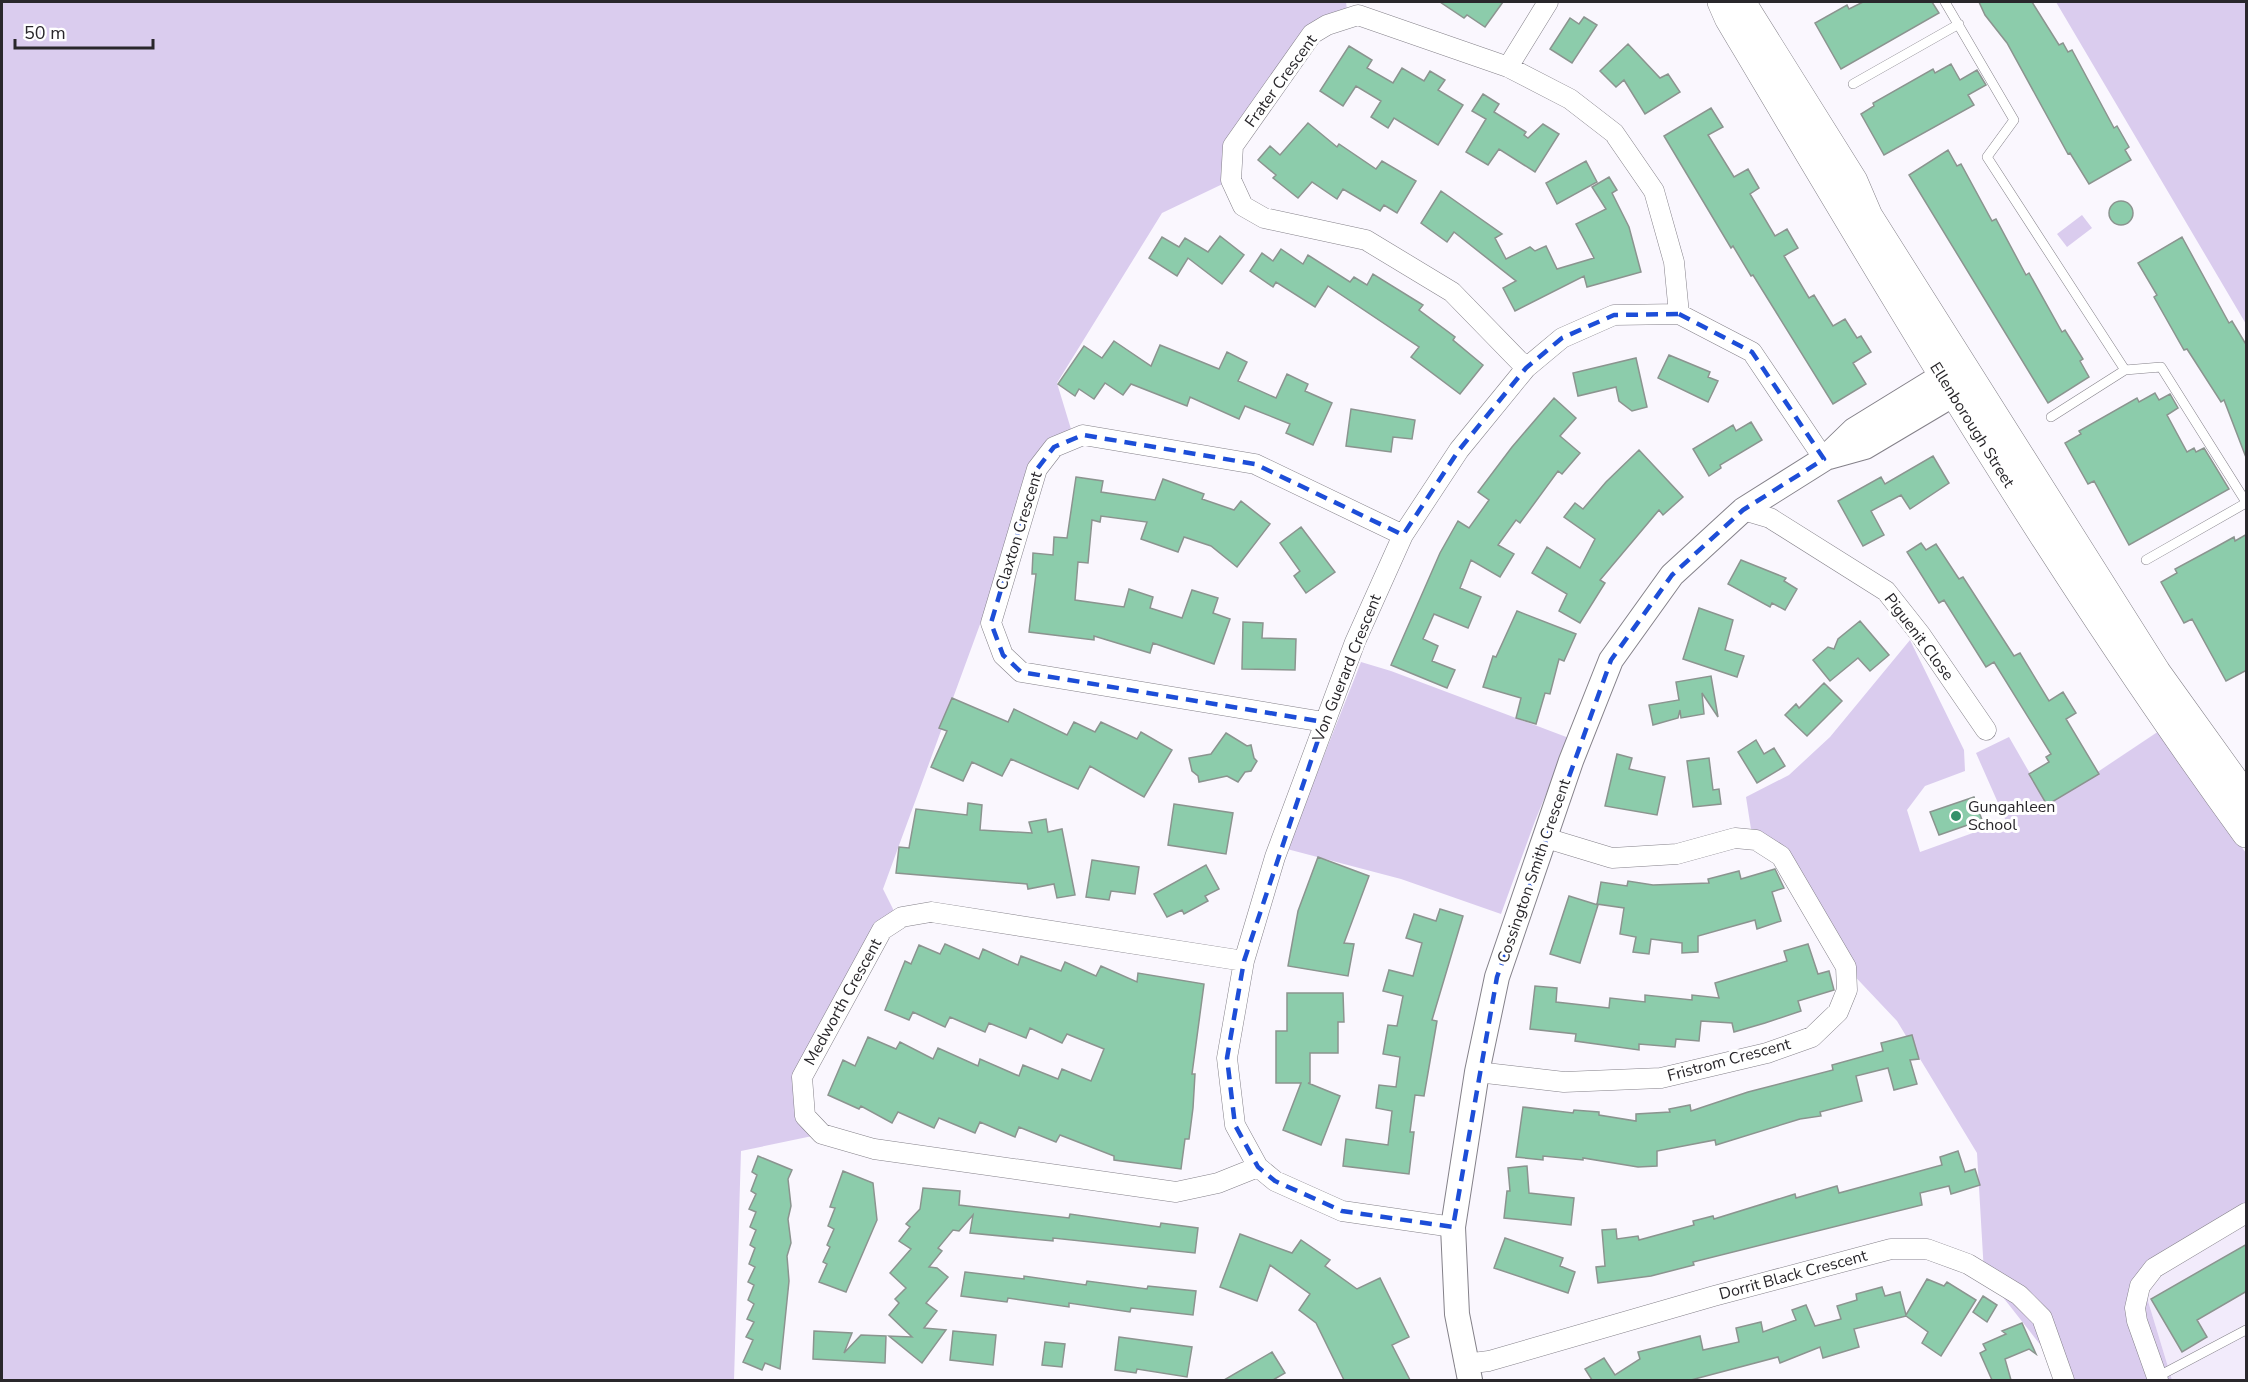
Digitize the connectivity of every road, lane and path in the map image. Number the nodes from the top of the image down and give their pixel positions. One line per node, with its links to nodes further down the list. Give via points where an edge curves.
1 (1548, 2): 6 (street)
2 (1721, 2): 11 (main road, Ellenborough Street)
3 (1742, 2): 11 (main road, Ellenborough Street, via 1854,181)
4 (1945, 2): 5 (lane)
5 (1959, 24): 7 (lane); 10 (lane, via 2014,120 1987,157)
6 (1508, 67): 8 (street, Frater Crescent, via 1570,99 1614,133 1654,191 1674,262); 9 (street, Frater Crescent, via 1358,15 1327,25 1311,34 1233,146 1231,180 1244,206 1264,218 1366,240 1452,292)
7 (1853, 84)
8 (1678, 314): 9 (street, Von Guerard Crescent, via 1614,315 1562,339); 13 (street, Von Guerard Crescent, via 1752,352)
9 (1526, 368): 16 (street, Von Guerard Crescent, via 1459,450)
10 (2125, 370): 12 (lane); 14 (lane, via 2161,367)
11 (1958, 379): 13 (street, Cossington Smith Crescent, via 1854,430); 20 (main road, Ellenborough Street, via 2138,683)
12 (2050, 417)
13 (1824, 459): 15 (street, Cossington Smith Crescent)
14 (2247, 502): 17 (lane)
15 (1743, 510): 19 (street, Piguenit Close, via 1770,518 1886,591); 21 (street, Cossington Smith Crescent, via 1672,575 1611,660)
16 (1403, 536): 18 (street, Von Guerard Crescent); 18 (street, Claxton Crescent, via 1255,464 1083,435 1054,447 1037,468 991,623 1004,655 1021,672)
17 (2146, 560)
18 (1324, 722): 22 (street, Von Guerard Crescent, via 1275,857)
19 (1986, 730)
20 (2243, 808)
21 (1546, 838): 23 (street, Cossington Smith Crescent, via 1497,977); 23 (street, Fristrom Crescent, via 1612,858 1677,854 1735,838 1756,840 1781,856 1846,967 1847,990 1839,1012 1812,1036 1767,1053 1661,1078 1564,1082)
22 (1244, 961): 24 (street, Von Guerard Crescent, via 1227,1058 1235,1125); 24 (street, Medworth Crescent, via 932,912 902,918 882,930 802,1077 805,1116 822,1134 874,1149 1176,1192 1218,1183)
23 (1477, 1072): 26 (street, Cossington Smith Crescent)
24 (1258, 1167): 26 (street, Von Guerard Crescent, via 1275,1181 1342,1211)
25 (2247, 1213): 29 (street, via 2154,1268 2140,1286 2135,1308 2137,1321)
26 (1452, 1227): 28 (street, Cossington Smith Crescent, via 1457,1314)
27 (2247, 1330): 29 (lane)
28 (1467, 1372): 30 (street, Dorrit Black Crescent, via 1489,1361 1714,1296 1891,1250 1927,1249 1968,1264 2019,1295 2042,1318)
29 (2157, 1379)
30 (2064, 1380)

